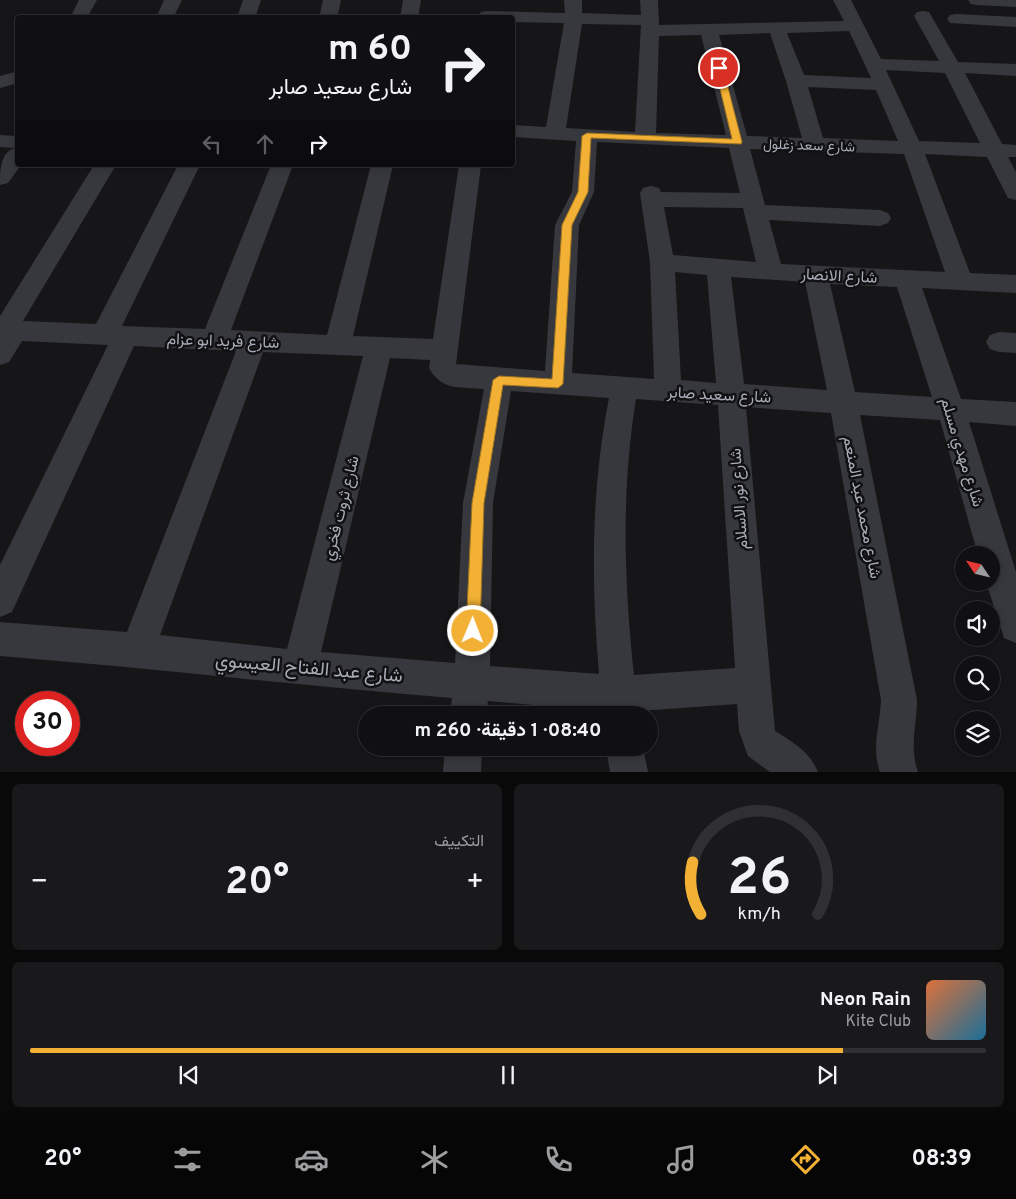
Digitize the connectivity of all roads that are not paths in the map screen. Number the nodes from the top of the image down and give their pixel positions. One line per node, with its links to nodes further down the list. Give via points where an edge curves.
1 (88, 0): 12 (street)
2 (173, 0): 13 (street)
3 (252, 0): 14 (street)
4 (332, 0): 15 (street)
5 (412, 0): 16 (street)
6 (649, 0): 20 (street)
7 (842, 0): 21 (street)
8 (978, 0): 9 (street)
9 (1016, 2)
10 (573, 9): 11 (street); 20 (street); 30 (street)
11 (488, 11)
12 (80, 15)
13 (166, 15)
14 (247, 15)
15 (329, 15)
16 (410, 15)
17 (923, 16): 25 (street)
18 (956, 19): 19 (street)
19 (1016, 22)
20 (650, 25): 23 (street); 32 (street)
21 (855, 26): 22 (street); 24 (street)
22 (777, 29): 23 (street); 27 (street)
23 (709, 30): 35 (street)
24 (874, 64): 25 (street); 28 (street)
25 (952, 66): 26 (street); 38 (street)
26 (1016, 70)
27 (796, 81): 28 (street); 36 (street)
28 (882, 84): 37 (street)
29 (515, 131): 30 (street, شارع سعد زغلول)
30 (555, 134): 31 (street, شارع سعد زغلول)
31 (587, 136): 32 (street, شارع سعد زغلول); 65 (street, via 583,192 567,225)
32 (646, 139): 35 (street, شارع سعد زغلول)
33 (0, 141): 34 (street)
34 (15, 142)
35 (738, 142): 36 (street, شارع سعد زغلول); 48 (street)
36 (815, 145): 37 (street, شارع سعد زغلول)
37 (912, 148): 38 (street, شارع سعد زغلول); 55 (street)
38 (995, 150): 39 (street, شارع سعد زغلول); 47 (street)
39 (1016, 151)
40 (15, 158): 46 (street)
41 (104, 167): 58 (street)
42 (188, 167): 57 (street)
43 (281, 167): 59 (street)
44 (382, 167): 61 (street)
45 (470, 167): 63 (street)
46 (0, 178)
47 (1016, 193)
48 (754, 207): 49 (street); 50 (street, via 651,196); 52 (street)
49 (880, 218)
50 (662, 262): 51 (street, شارع الانصار); 67 (street)
51 (718, 267): 52 (street, شارع الانصار); 68 (street, شارع نور الاسلام)
52 (771, 272): 53 (street, شارع الانصار)
53 (816, 274): 54 (street, شارع الانصار); 69 (street, شارع محمد عبد المنعم)
54 (907, 279): 55 (street, شارع الانصار); 70 (street, شارع مهدي مسلم)
55 (961, 281): 56 (street, شارع الانصار)
56 (1016, 284)
57 (115, 336): 58 (street, شارع فريد ابو عزام); 59 (street, شارع فريد ابو عزام); 72 (street)
58 (5, 337)
59 (214, 340): 60 (street, شارع فريد ابو عزام)
60 (253, 342): 61 (street, شارع فريد ابو عزام); 75 (street)
61 (338, 345): 62 (street, شارع فريد ابو عزام)
62 (380, 347): 63 (street, شارع فريد ابو عزام); 76 (street, شارع ثروت فخري)
63 (446, 350): 64 (street, شارع سعيد صابر, via 443,368 451,376)
64 (499, 380): 65 (street, شارع سعيد صابر); 78 (street, via 478,503)
65 (558, 384): 66 (street, شارع سعيد صابر)
66 (624, 388): 67 (street, شارع سعيد صابر); 79 (street, via 613,460 608,544 612,641)
67 (668, 391): 68 (street, شارع سعيد صابر)
68 (731, 394): 69 (street, شارع سعيد صابر); 77 (street, شارع نور الاسلام)
69 (843, 401): 70 (street, شارع سعيد صابر); 82 (street, شارع محمد عبد المنعم, via 899,700)
70 (950, 408): 71 (street, شارع سعيد صابر); 73 (street, شارع مهدي مسلم)
71 (1016, 414)
72 (0, 601)
73 (1016, 626)
74 (0, 639): 75 (street, شارع عبد الفتاح العيسوي)
75 (137, 650): 76 (street, شارع عبد الفتاح العيسوي)
76 (300, 668): 78 (street, شارع عبد الفتاح العيسوي)
77 (752, 685): 79 (street, شارع عبد الفتاح العيسوي); 85 (street, شارع نور الاسلام, via 761,743)
78 (470, 698): 79 (street, شارع عبد الفتاح العيسوي)
79 (620, 705)
80 (463, 756): 83 (street)
81 (626, 756): 84 (street)
82 (896, 756)
83 (462, 772)
84 (629, 772)
85 (799, 772)

